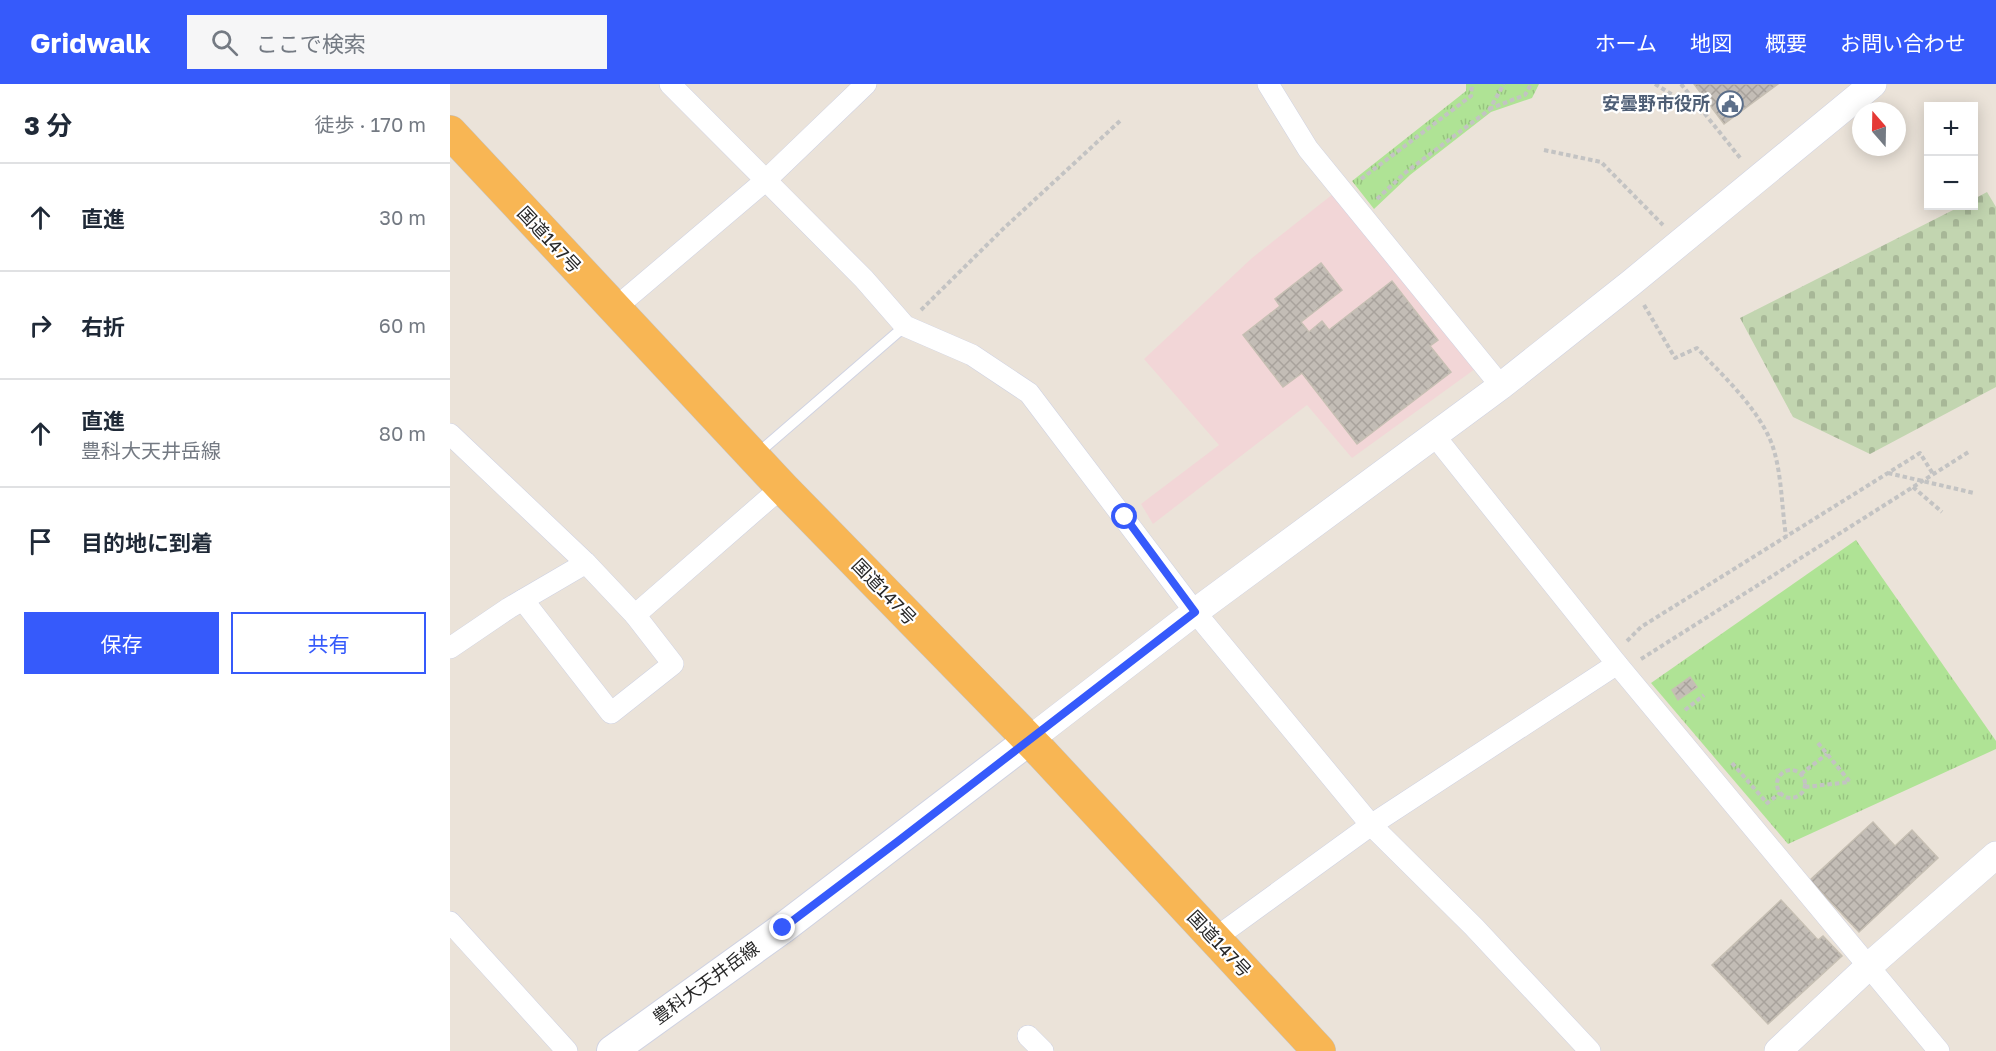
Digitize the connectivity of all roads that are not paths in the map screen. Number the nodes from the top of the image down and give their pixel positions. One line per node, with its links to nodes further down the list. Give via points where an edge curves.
1 (670, 84): 6 (street)
2 (866, 84): 6 (street)
3 (1268, 84): 9 (street, via 1308,149)
4 (1873, 84): 9 (street)
5 (450, 132): 7 (highway, 国道147号)
6 (765, 181): 7 (street); 8 (street, via 864,279)
7 (614, 309): 12 (highway, 国道147号)
8 (905, 326): 12 (lane); 16 (street, via 972,355 1029,393)
9 (1501, 386): 11 (street)
10 (450, 434): 14 (street)
11 (1434, 435): 16 (street); 19 (street)
12 (754, 457): 13 (highway, 国道147号)
13 (782, 487): 17 (street); 20 (highway, 国道147号)
14 (586, 563): 15 (street); 17 (street)
15 (523, 600): 17 (street, via 611,713 673,664); 18 (street)
16 (1195, 612): 20 (street); 21 (street)
17 (635, 615)
18 (450, 648)
19 (1620, 667): 21 (street); 25 (street)
20 (1029, 740): 24 (highway, 国道147号); 27 (main road, 豊科大天井岳線, via 783,928)
21 (1371, 825): 24 (street); 29 (street)
22 (1994, 859): 25 (street)
23 (450, 922): 26 (street)
24 (1214, 939): 28 (highway, 国道147号)
25 (1869, 966): 30 (street); 31 (street)
26 (567, 1051)
27 (612, 1051)
28 (1319, 1051)
29 (1590, 1051)
30 (1778, 1051)
31 (1939, 1051)

